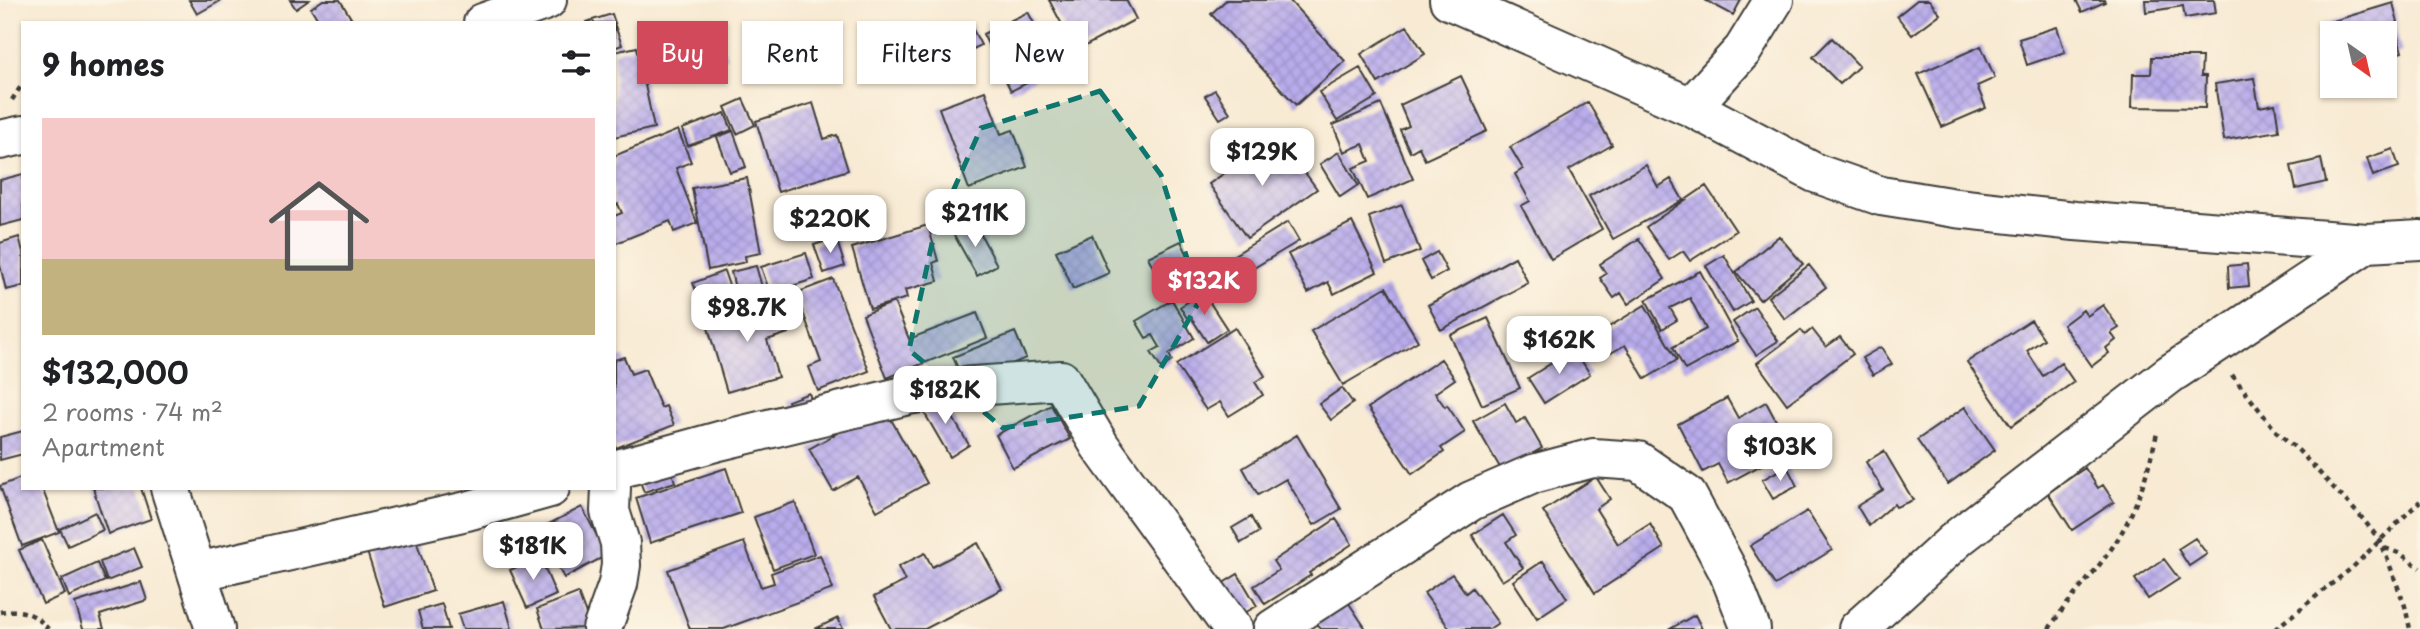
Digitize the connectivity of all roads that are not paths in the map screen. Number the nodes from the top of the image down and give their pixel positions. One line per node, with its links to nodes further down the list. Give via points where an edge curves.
1 (547, 0): 4 (street)
2 (1449, 0): 5 (street)
3 (1774, 0): 5 (street, via 1743,50)
4 (489, 21)
5 (1691, 107): 9 (street, via 1815,173 1881,196 2076,221)
6 (21, 135): 7 (street)
7 (0, 140)
8 (2420, 240): 9 (street)
9 (2367, 243): 20 (street, via 2170,374 1959,537)
10 (616, 469): 17 (street, via 908,395 1061,380 1100,446)
11 (171, 490): 14 (street)
12 (543, 490): 14 (street)
13 (611, 490): 16 (street, via 610,511 621,565)
14 (197, 572): 15 (street)
15 (215, 629)
16 (602, 629)
17 (1233, 629)
18 (1273, 629): 19 (street, via 1471,501 1533,474 1593,458 1638,461 1686,495 1728,571)
19 (1751, 629)
20 (1858, 629)

